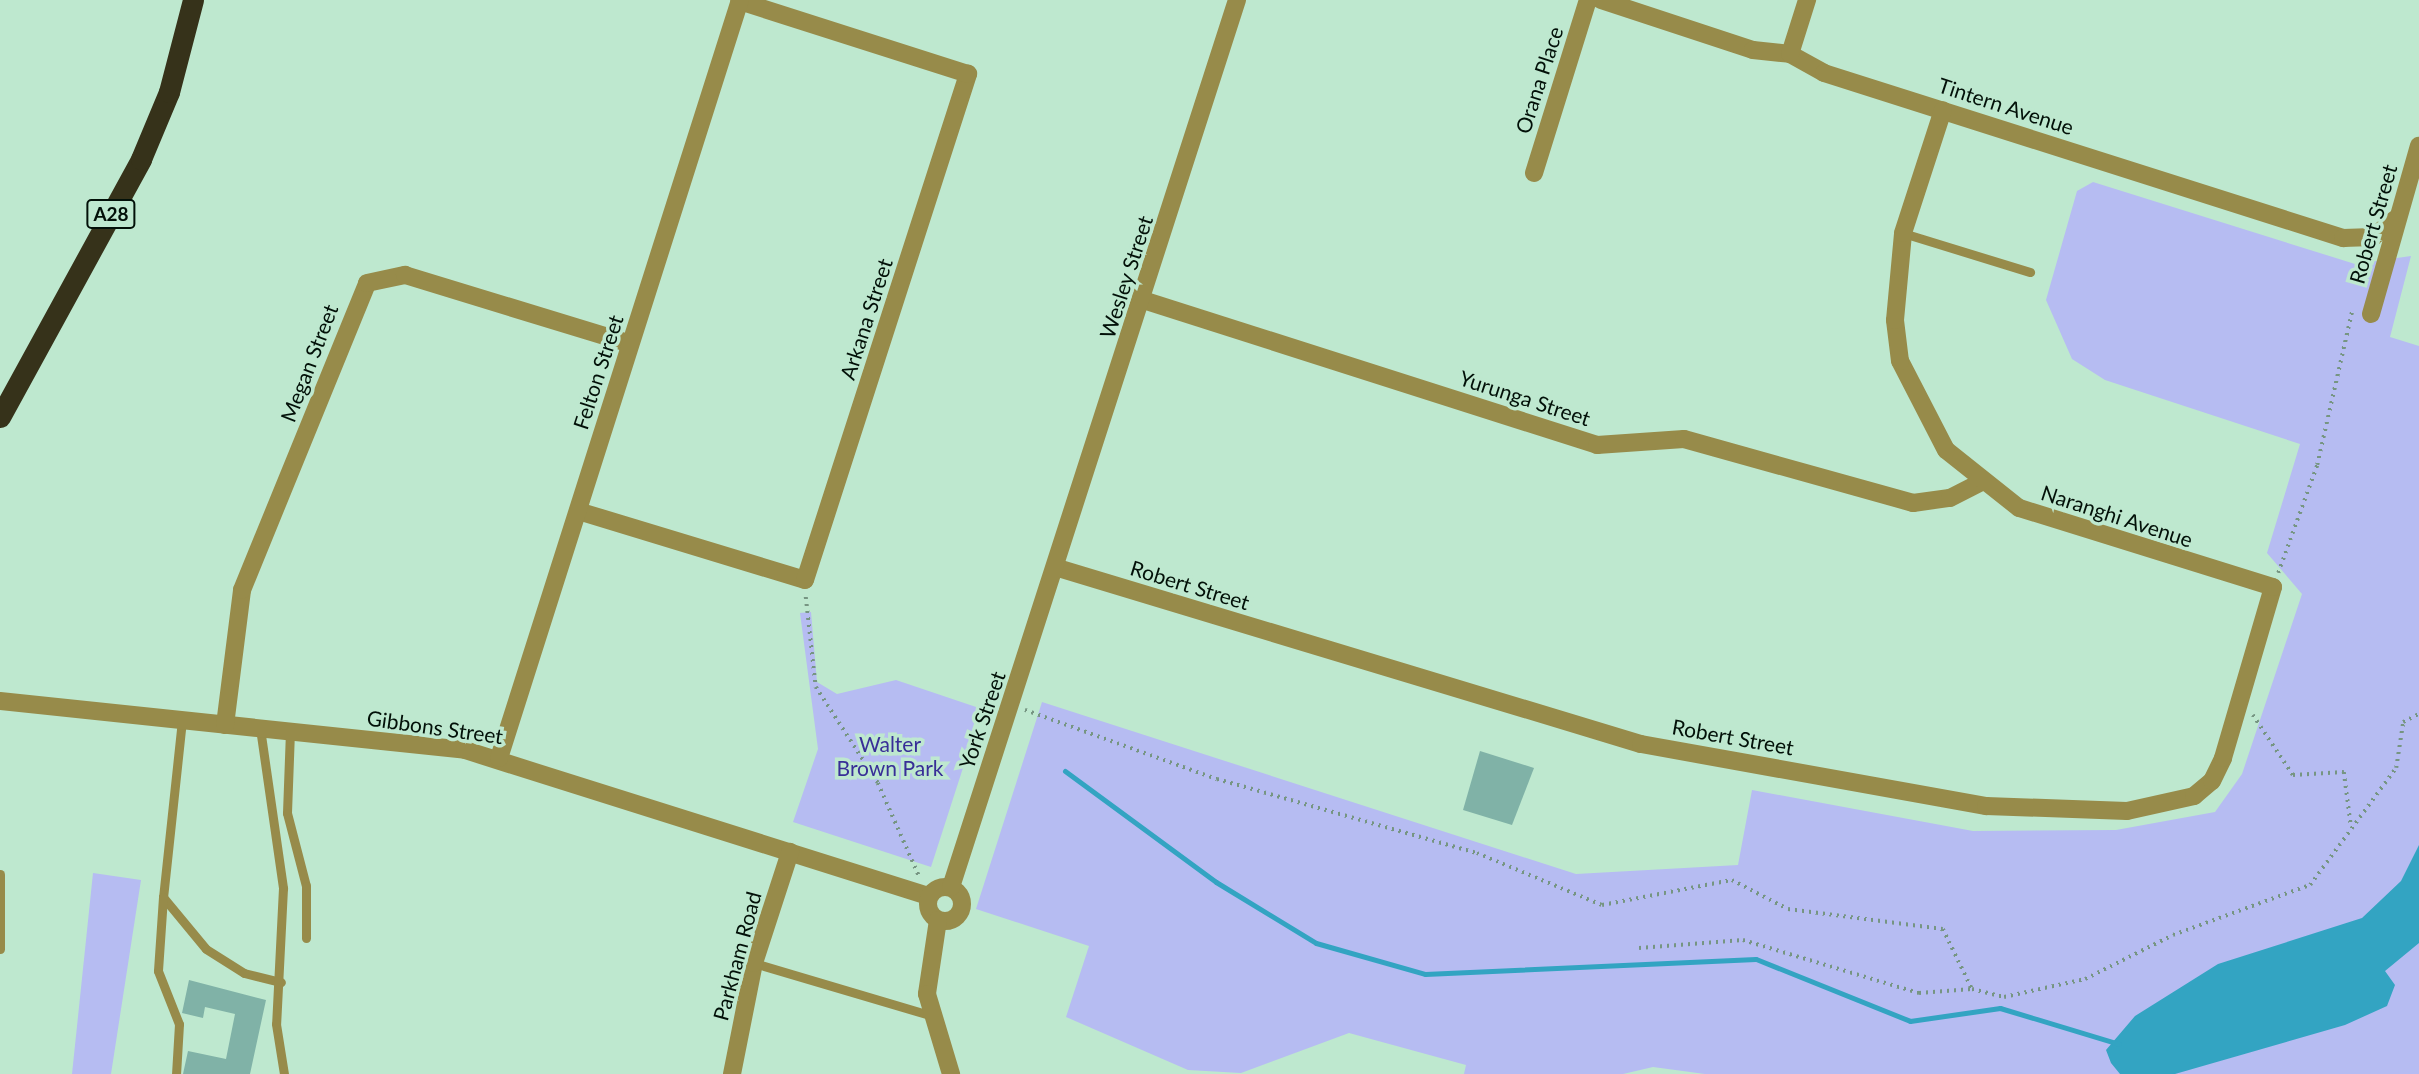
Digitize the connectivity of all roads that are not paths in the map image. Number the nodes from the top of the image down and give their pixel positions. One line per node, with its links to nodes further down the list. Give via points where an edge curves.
1 (193, 0): 17 (highway, A28, via 173,79 141,159)
2 (1237, 0): 14 (street, Wesley Street)
3 (1588, 0): 10 (street, Orana Place)
4 (1601, 0): 7 (street, Tintern Avenue, via 1753,50)
5 (1807, 0): 7 (street)
6 (740, 1): 16 (street, Felton Street); 19 (street, Arkana Street, via 968,74 805,580)
7 (1790, 54): 8 (street, Tintern Avenue, via 1824,73)
8 (1943, 110): 11 (street, Tintern Avenue, via 2343,238 2373,237); 12 (street, Naranghi Avenue)
9 (2419, 146): 11 (street, Robert Street)
10 (1534, 173)
11 (2395, 219): 15 (street, Robert Street)
12 (1903, 233): 13 (lane); 18 (street, Naranghi Avenue, via 1895,272 1899,361 1946,450)
13 (2030, 272)
14 (1143, 300): 18 (street, Yurunga Street, via 1597,445 1684,439 1913,503 1950,498); 20 (street, Wesley Street)
15 (2371, 314)
16 (631, 344): 19 (street, Felton Street); 24 (street, Megan Street, via 405,275 368,282 242,590)
17 (0, 417)
18 (1979, 482): 21 (street, Naranghi Avenue, via 2059,525)
19 (578, 511): 27 (street, Felton Street)
20 (1058, 568): 21 (street, Robert Street, via 1609,737 1986,806 2127,811 2194,796 2217,770); 30 (street, York Street)
21 (2273, 587)
22 (0, 701): 23 (street, Gibbons Street)
23 (182, 720): 24 (street, Gibbons Street); 32 (lane)
24 (225, 724): 25 (street, Gibbons Street)
25 (260, 728): 26 (street, Gibbons Street); 37 (lane, via 283,888)
26 (290, 731): 27 (street, Gibbons Street); 34 (lane, via 287,813 306,886)
27 (499, 758): 28 (street, Gibbons Street)
28 (790, 852): 31 (street, Gibbons Street); 36 (street, Parkham Road)
29 (0, 874): 35 (lane)
30 (951, 887): 31 (street); 33 (street, via 962,900 961,911 949,921)
31 (921, 894): 33 (street)
32 (163, 897): 37 (lane, via 206,949 244,973); 39 (lane, via 158,971 179,1024)
33 (938, 920): 38 (street, via 928,970)
34 (306, 938)
35 (0, 948)
36 (754, 963): 38 (lane); 41 (street, Parkham Road)
37 (281, 982): 40 (lane, via 276,1024)
38 (929, 1015): 42 (street)
39 (176, 1074)
40 (284, 1074)
41 (732, 1074)
42 (951, 1074)

